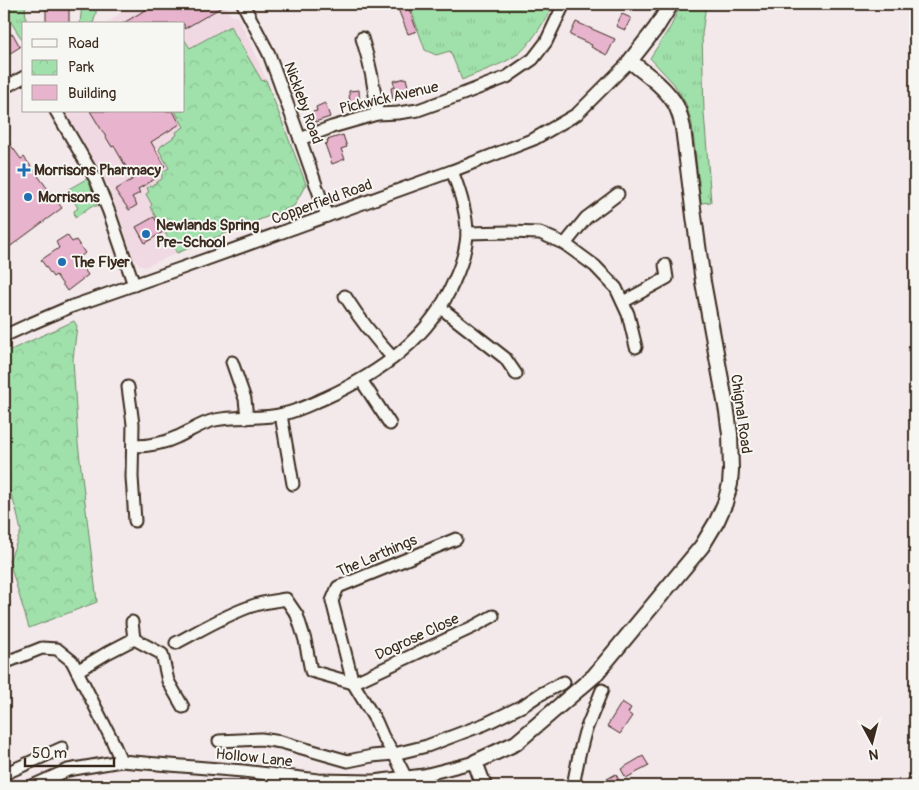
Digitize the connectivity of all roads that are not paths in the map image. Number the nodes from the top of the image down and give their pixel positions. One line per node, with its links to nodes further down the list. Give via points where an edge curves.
1 (243, 4): 10 (street, Nickleby Road, via 269,54)
2 (564, 4): 9 (street, Pickwick Avenue, via 546,42 533,59 507,77 418,110)
3 (671, 4): 5 (street)
4 (362, 38): 9 (street)
5 (630, 61): 11 (street, Copperfield Road, via 577,114 534,140); 49 (street, Chignal Road, via 674,102 684,128 703,282 727,412 732,455 730,484 717,521 702,546 594,676 516,742)
6 (22, 78): 7 (street)
7 (9, 85)
8 (57, 112): 17 (street, via 96,180)
9 (378, 114): 10 (street, Pickwick Avenue)
10 (300, 139): 13 (street, Nickleby Road)
11 (452, 171): 13 (street, Copperfield Road); 14 (street, via 462,200)
12 (618, 194): 15 (street, via 586,218)
13 (327, 216): 17 (street, Copperfield Road)
14 (467, 233): 15 (street, via 540,233); 20 (street, via 460,269)
15 (565, 244): 19 (street, via 595,266 616,288)
16 (665, 265): 19 (street, via 667,278)
17 (134, 285): 21 (street, Copperfield Road, via 70,307)
18 (345, 296): 23 (street)
19 (623, 302): 22 (street)
20 (441, 308): 23 (street, via 421,333); 25 (street, via 506,358)
21 (4, 336)
22 (636, 347)
23 (392, 358): 26 (street)
24 (232, 362): 29 (street, via 245,399)
25 (516, 374)
26 (361, 380): 28 (street); 30 (street)
27 (128, 387): 31 (street)
28 (281, 415): 29 (street); 32 (street)
29 (247, 418): 31 (street, via 214,420 165,442)
30 (390, 424)
31 (133, 446): 33 (street)
32 (293, 484)
33 (135, 521)
34 (456, 539): 42 (street, The Larthings, via 338,587 332,601)
35 (493, 616): 42 (street, Dogrose Close)
36 (132, 622): 37 (street)
37 (134, 639): 40 (street); 44 (street, via 162,654 168,681)
38 (176, 643): 42 (street, via 254,605 286,599 297,615 311,671)
39 (4, 662): 40 (street, via 42,648 57,648 72,661)
40 (76, 671): 48 (street)
41 (564, 682): 47 (street, via 486,724 427,746)
42 (353, 683): 47 (street, The Larthings)
43 (602, 690): 54 (street, via 585,732)
44 (183, 707)
45 (219, 741): 47 (street, via 261,739 281,742 348,761)
46 (62, 748): 50 (street)
47 (394, 754): 51 (street, The Larthings)
48 (121, 761): 51 (street, Hollow Lane, via 318,780); 52 (street, Hollow Lane, via 68,770)
49 (475, 762): 51 (street, Hollow Lane); 53 (street)
50 (4, 774)
51 (406, 778)
52 (32, 786)
53 (484, 786)
54 (573, 786)

